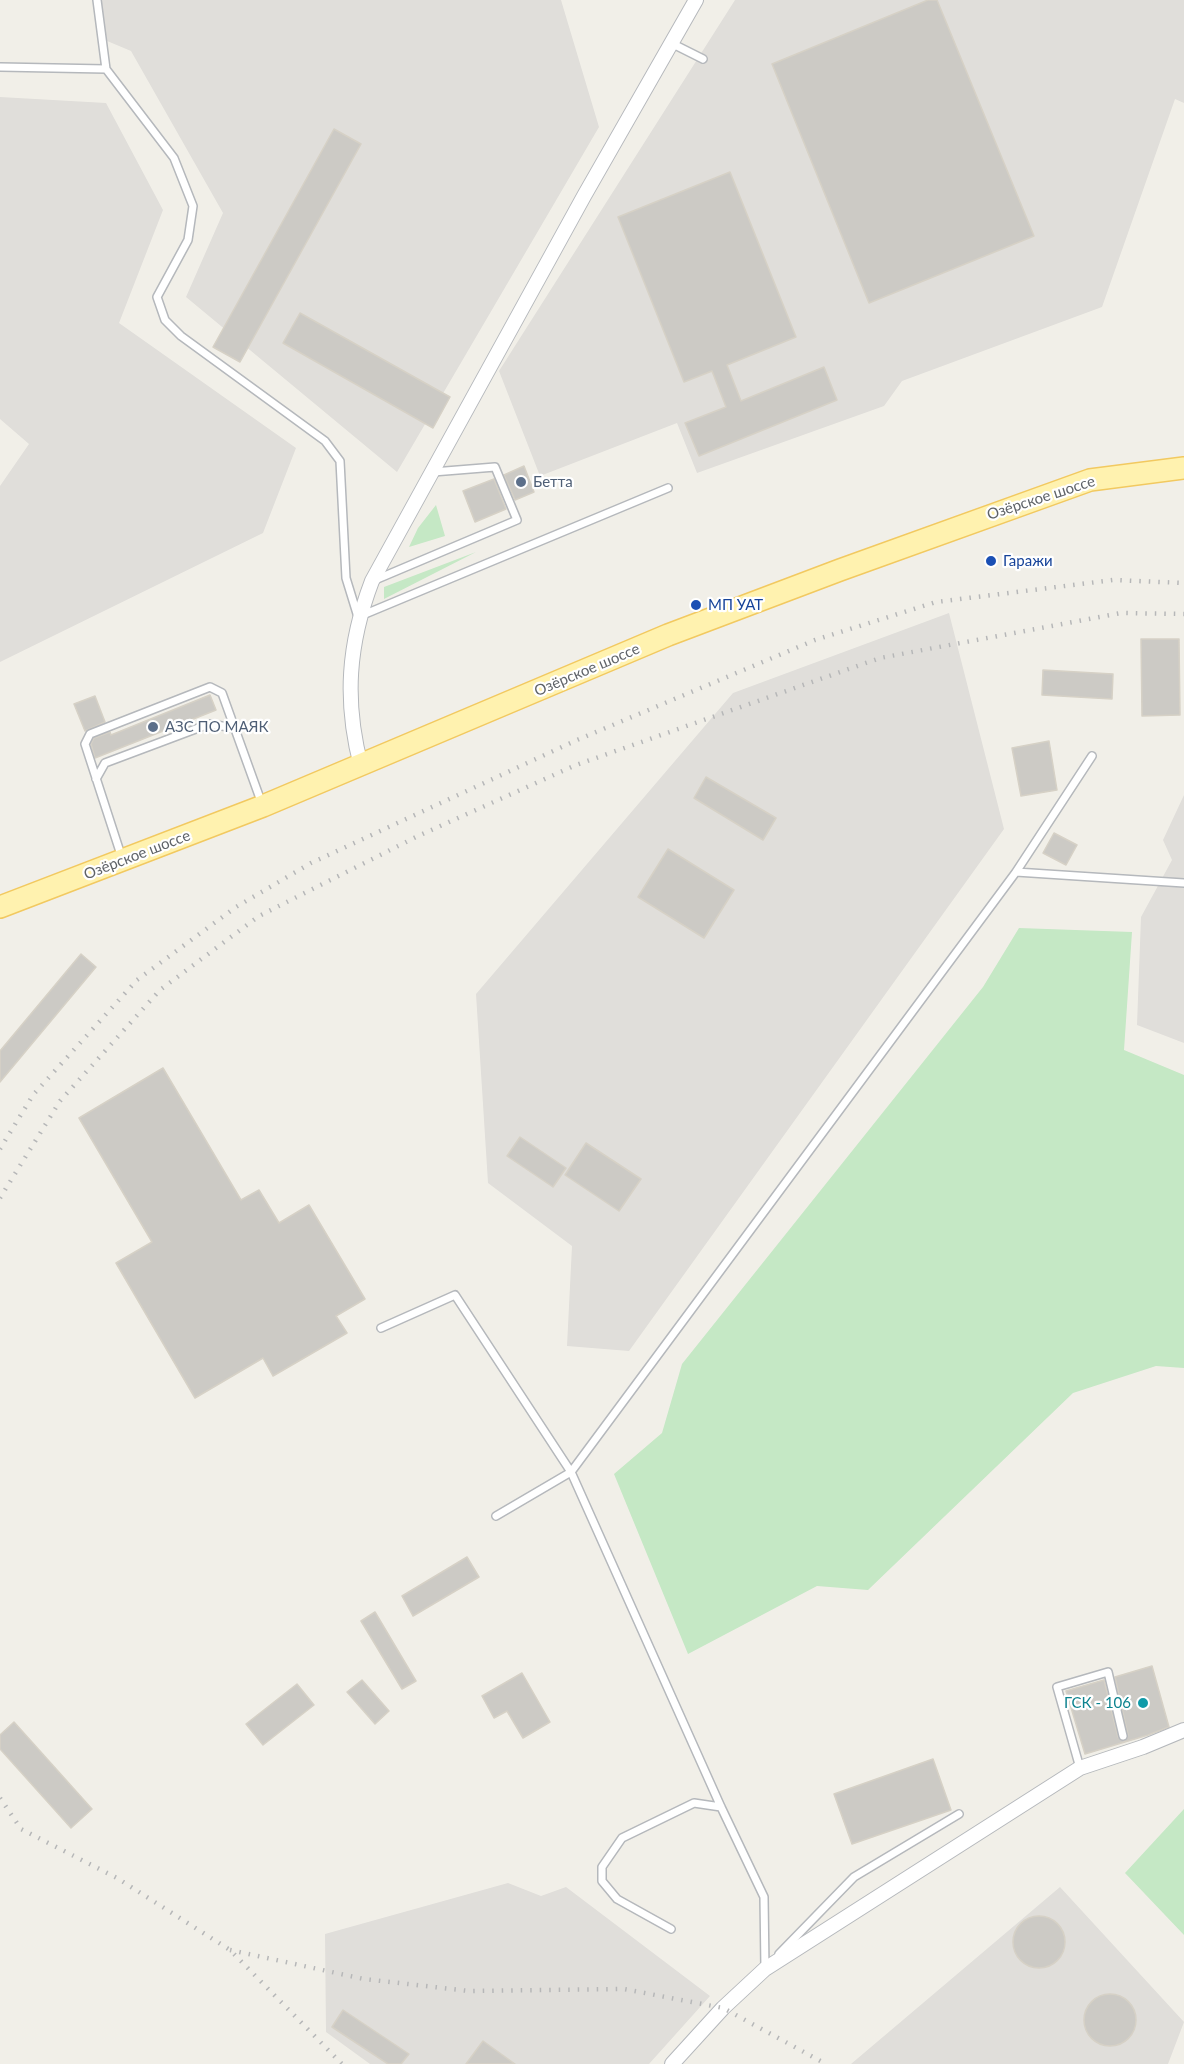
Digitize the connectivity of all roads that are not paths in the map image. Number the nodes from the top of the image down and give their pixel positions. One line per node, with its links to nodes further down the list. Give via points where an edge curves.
1 (97, 0): 6 (lane)
2 (696, 0): 3 (street)
3 (671, 43): 4 (lane); 8 (street)
4 (703, 60)
5 (0, 67): 6 (lane)
6 (106, 69): 11 (lane, via 174,158 193,206 188,240 158,297 165,320 181,336 325,441 340,461 346,578)
7 (1184, 468): 14 (main road, Озёрское шоссе, via 1090,480 949,530 668,635)
8 (432, 472): 10 (street); 10 (lane, via 495,467 517,520)
9 (668, 488): 11 (lane)
10 (372, 581): 11 (street)
11 (358, 617): 14 (street, via 349,686 351,730)
12 (235, 728): 15 (lane, via 209,723 105,763); 15 (lane, via 222,693 210,687 90,734 85,744); 16 (lane)
13 (1092, 756): 18 (lane)
14 (361, 766): 16 (main road, Озёрское шоссе)
15 (96, 779): 17 (lane)
16 (263, 806): 17 (main road, Озёрское шоссе)
17 (123, 861): 20 (main road, Озёрское шоссе)
18 (1016, 872): 19 (lane); 22 (lane)
19 (1184, 883)
20 (0, 907)
21 (381, 1328): 22 (lane, via 455,1295)
22 (572, 1472): 23 (lane); 27 (lane)
23 (496, 1516)
24 (1184, 1730): 26 (street, via 1143,1748)
25 (1123, 1736): 26 (lane, via 1108,1672 1057,1687)
26 (1080, 1767): 30 (street)
27 (721, 1807): 29 (lane, via 694,1803 622,1838 602,1867 602,1881 617,1899); 30 (lane, via 764,1897)
28 (958, 1814): 30 (lane, via 854,1877)
29 (671, 1929)
30 (765, 1969): 31 (street)
31 (672, 2064)

